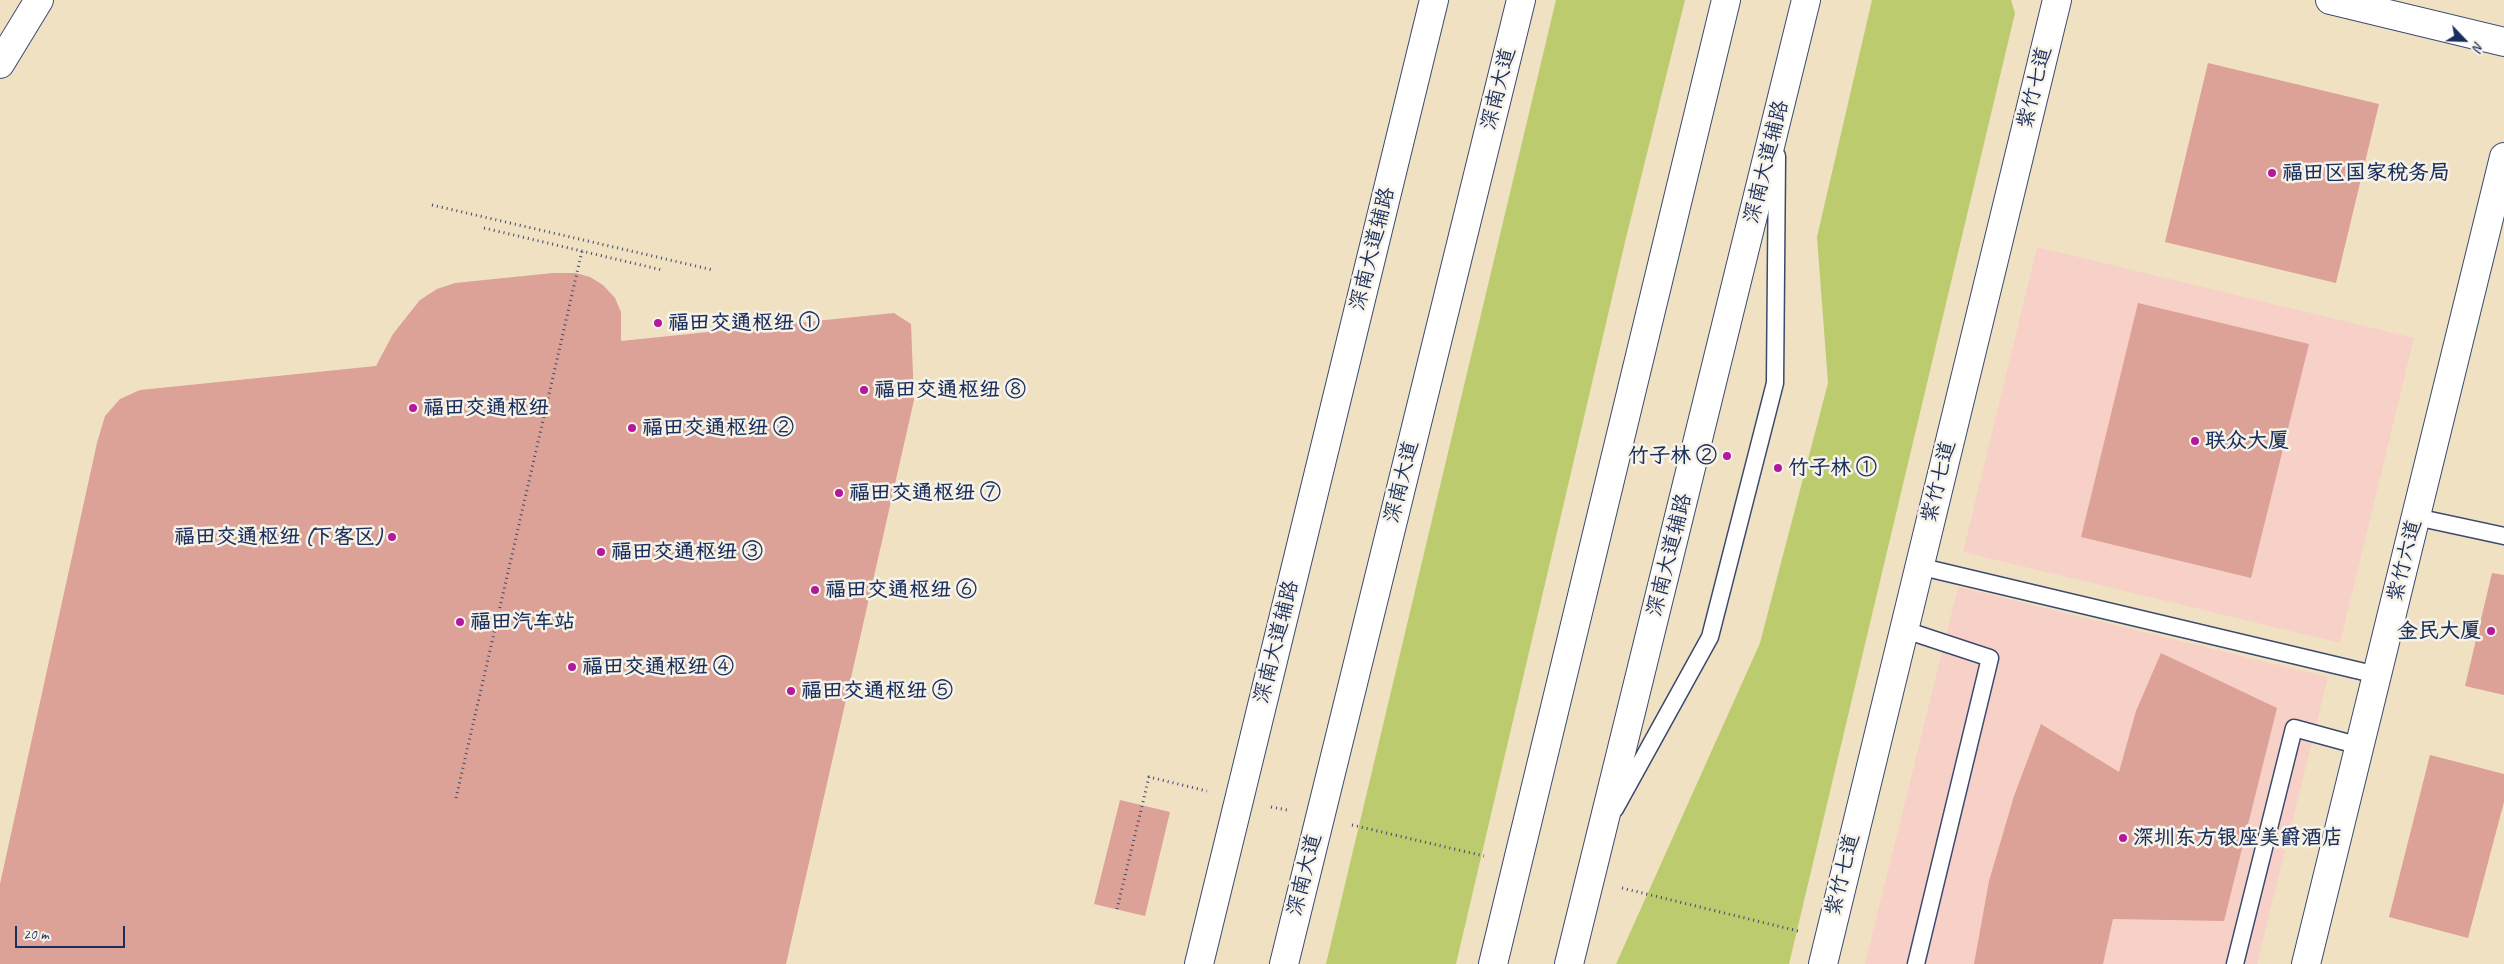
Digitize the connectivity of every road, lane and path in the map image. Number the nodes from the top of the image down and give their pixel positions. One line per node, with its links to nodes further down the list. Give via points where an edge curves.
1 (39, 0): 9 (main road)
2 (1434, 0): 24 (main road, 深南大道辅路)
3 (1521, 0): 25 (main road, 深南大道)
4 (1726, 0): 27 (main road)
5 (1806, 0): 10 (main road, 深南大道辅路)
6 (2057, 0): 19 (main road, 紫竹七道)
7 (2330, 0): 8 (main road)
8 (2504, 42)
9 (0, 64)
10 (1777, 122): 26 (main road, 深南大道辅路); 26 (lane, via 1776,383 1710,637)
11 (2504, 157): 17 (main road, 紫竹六道)
12 (432, 205): 16 (path)
13 (484, 228): 14 (path)
14 (582, 251): 15 (path); 23 (path)
15 (662, 270)
16 (714, 270)
17 (2416, 517): 18 (lane); 21 (main road, 紫竹六道)
18 (2504, 536)
19 (1918, 566): 20 (main road, 紫竹七道); 21 (lane)
20 (1902, 630): 31 (main road, 紫竹七道); 37 (lane, via 1990,658)
21 (2377, 675): 22 (main road, 紫竹六道)
22 (2360, 746): 38 (lane, via 2294,728); 39 (main road, 紫竹六道)
23 (456, 798)
24 (1239, 799): 25 (path); 30 (path, via 1149,777); 32 (main road, 深南大道辅路)
25 (1319, 818): 27 (path); 29 (main road, 深南大道)
26 (1601, 835): 28 (main road, 深南大道辅路)
27 (1517, 863): 35 (main road)
28 (1590, 880): 31 (path); 36 (main road, 深南大道辅路)
29 (1301, 892): 33 (main road); 34 (main road, 深南大道)
30 (1117, 909)
31 (1825, 951)
32 (1198, 964)
33 (1273, 964)
34 (1284, 964)
35 (1493, 964)
36 (1569, 964)
37 (1916, 964)
38 (2235, 964)
39 (2306, 964)

